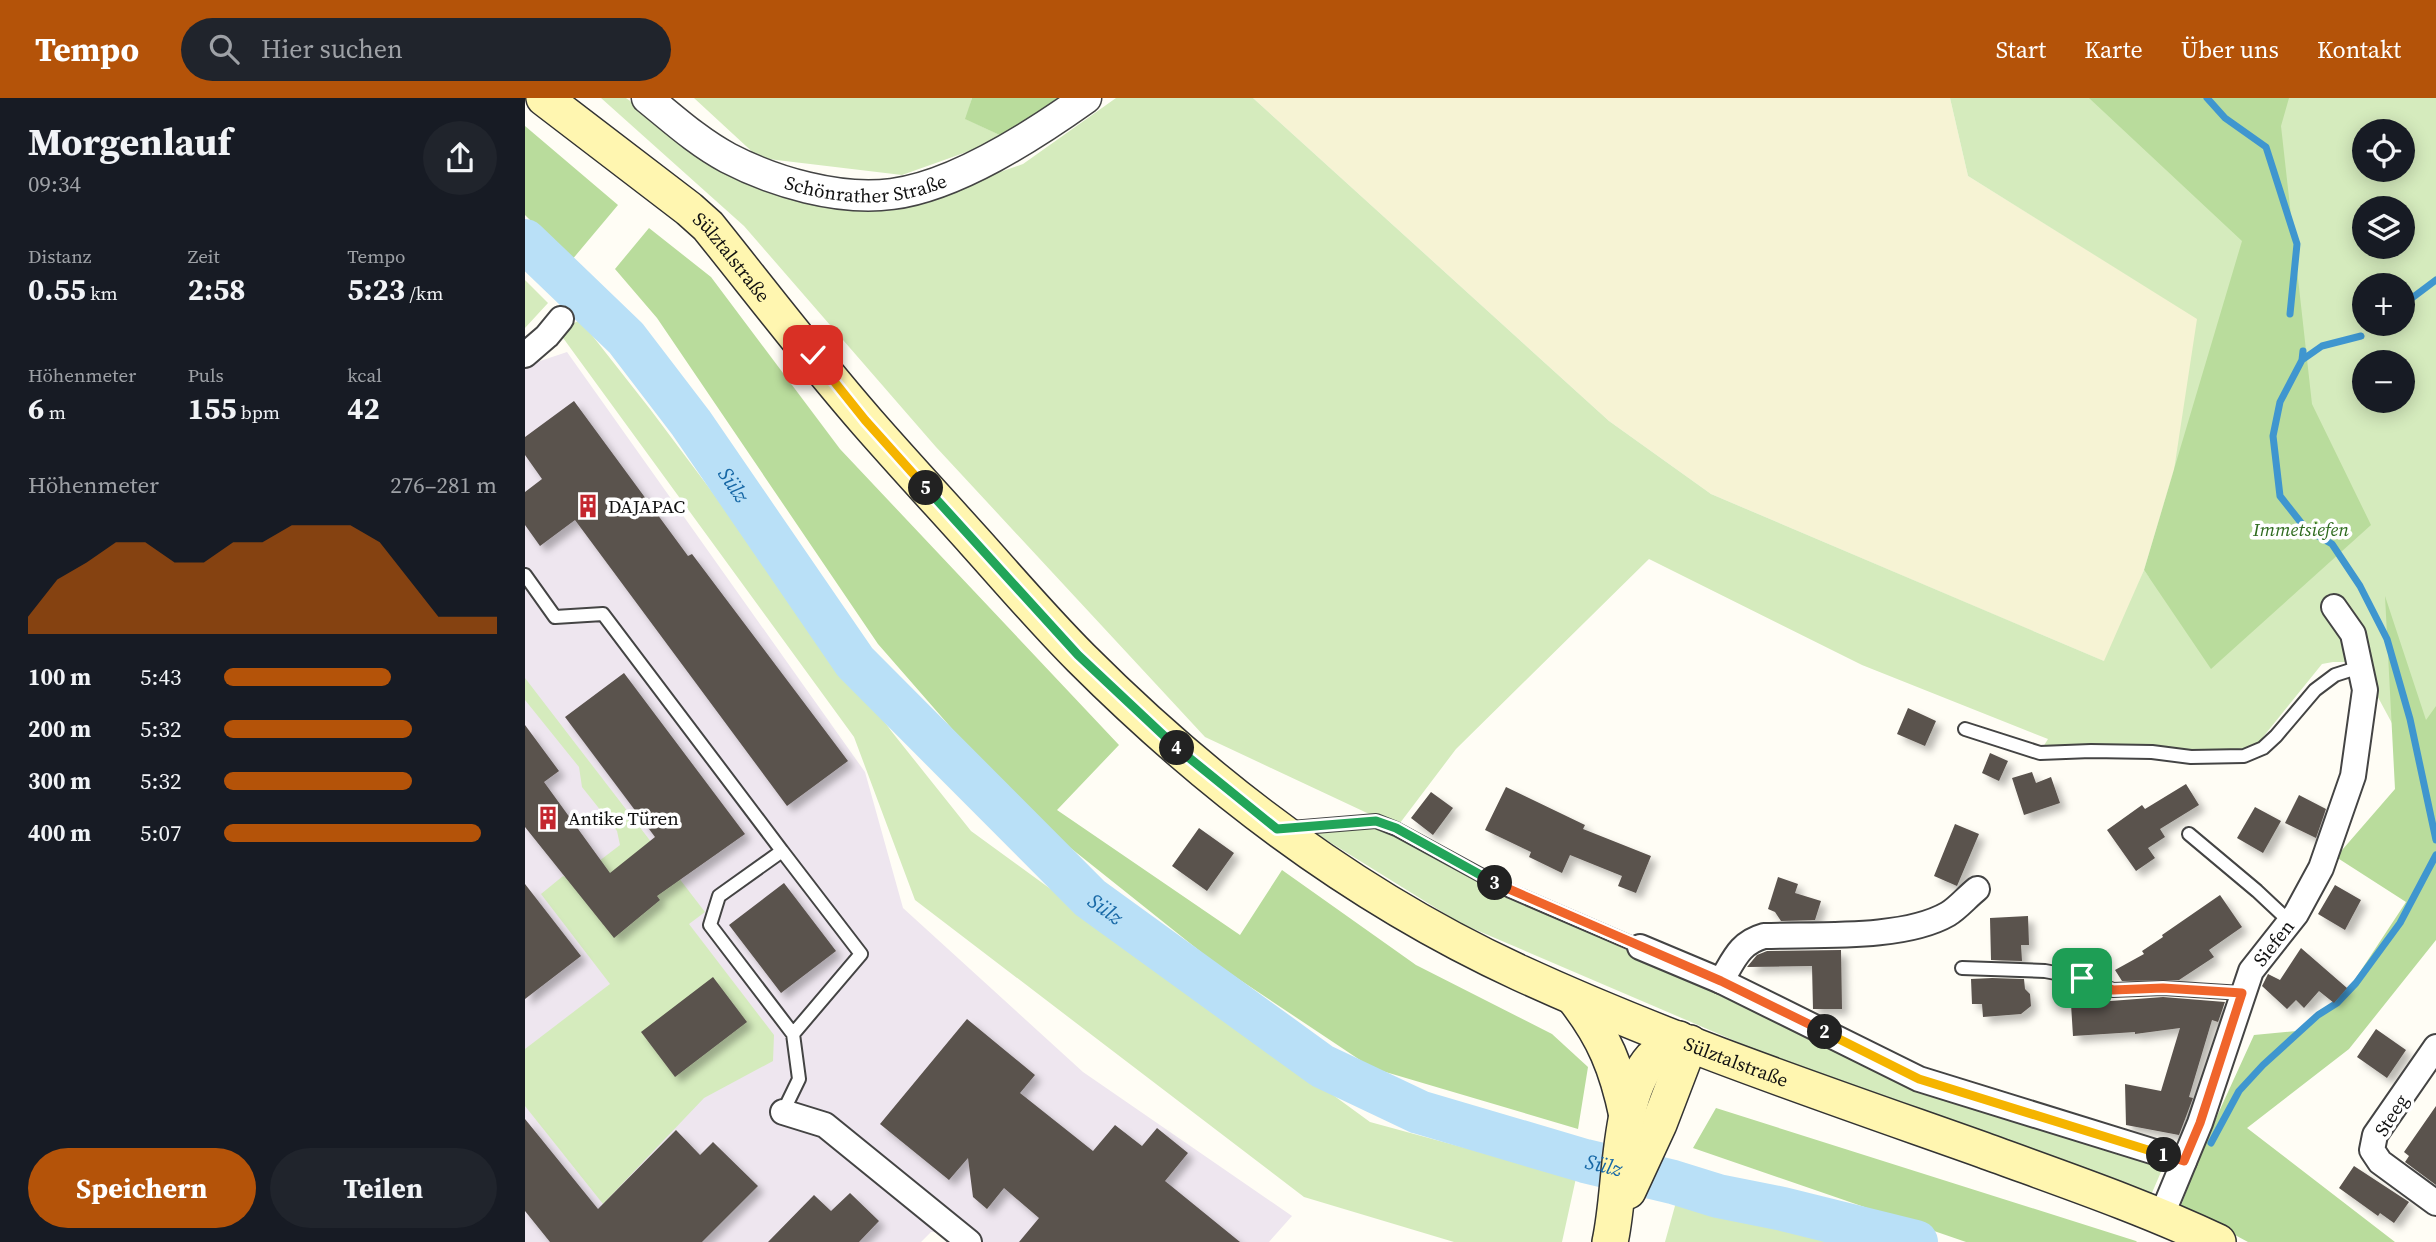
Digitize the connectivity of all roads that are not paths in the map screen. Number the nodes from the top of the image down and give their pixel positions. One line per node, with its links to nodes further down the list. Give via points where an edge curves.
1 (545, 98): 10 (main road, Sülztalstraße, via 708,226 865,420 1078,655 1171,743)
2 (647, 98): 3 (street, Schönrather Straße, via 727,158 773,179 855,195 891,194 939,181 1012,146)
3 (1086, 98)
4 (561, 319): 5 (street)
5 (525, 355)
6 (525, 575): 12 (lane, via 555,617 603,614)
7 (2334, 607): 8 (street, Siefen, via 2353,634)
8 (2360, 667): 9 (lane, via 2335,675 2315,690 2276,736 2244,756 2039,753); 14 (street, Siefen, via 2365,691 2353,776 2321,868)
9 (1965, 729)
10 (1277, 829): 15 (lane, via 1376,821 1510,891); 19 (main road, Sülztalstraße, via 1359,885 1448,937)
11 (2189, 834): 14 (lane)
12 (782, 851): 20 (lane, via 861,954); 20 (lane, via 719,896 710,925)
13 (1976, 889): 17 (street, via 1949,913 1915,927 1753,939 1742,946)
14 (2290, 922): 18 (street, Siefen, via 2251,971)
15 (1640, 947): 17 (street)
16 (1962, 968): 18 (lane, via 2045,971 2113,990)
17 (1721, 981): 25 (street, via 1919,1079)
18 (2242, 993): 25 (street, Siefen)
19 (1574, 998): 21 (main road, Sülztalstraße); 24 (main road, via 1605,1042)
20 (793, 1034): 23 (lane, via 799,1079)
21 (1684, 1041): 24 (main road, via 1659,1052 1645,1068 1634,1090); 27 (main road, Sülztalstraße)
22 (2436, 1047): 26 (street, Steeg, via 2375,1135 2372,1150 2380,1162)
23 (783, 1112): 29 (street, via 825,1125)
24 (1643, 1120): 28 (main road)
25 (2184, 1161): 27 (street, Siefen)
26 (2436, 1202)
27 (2161, 1217): 30 (main road, Sülztalstraße)
28 (1613, 1231)
29 (969, 1242)
30 (2218, 1242)

